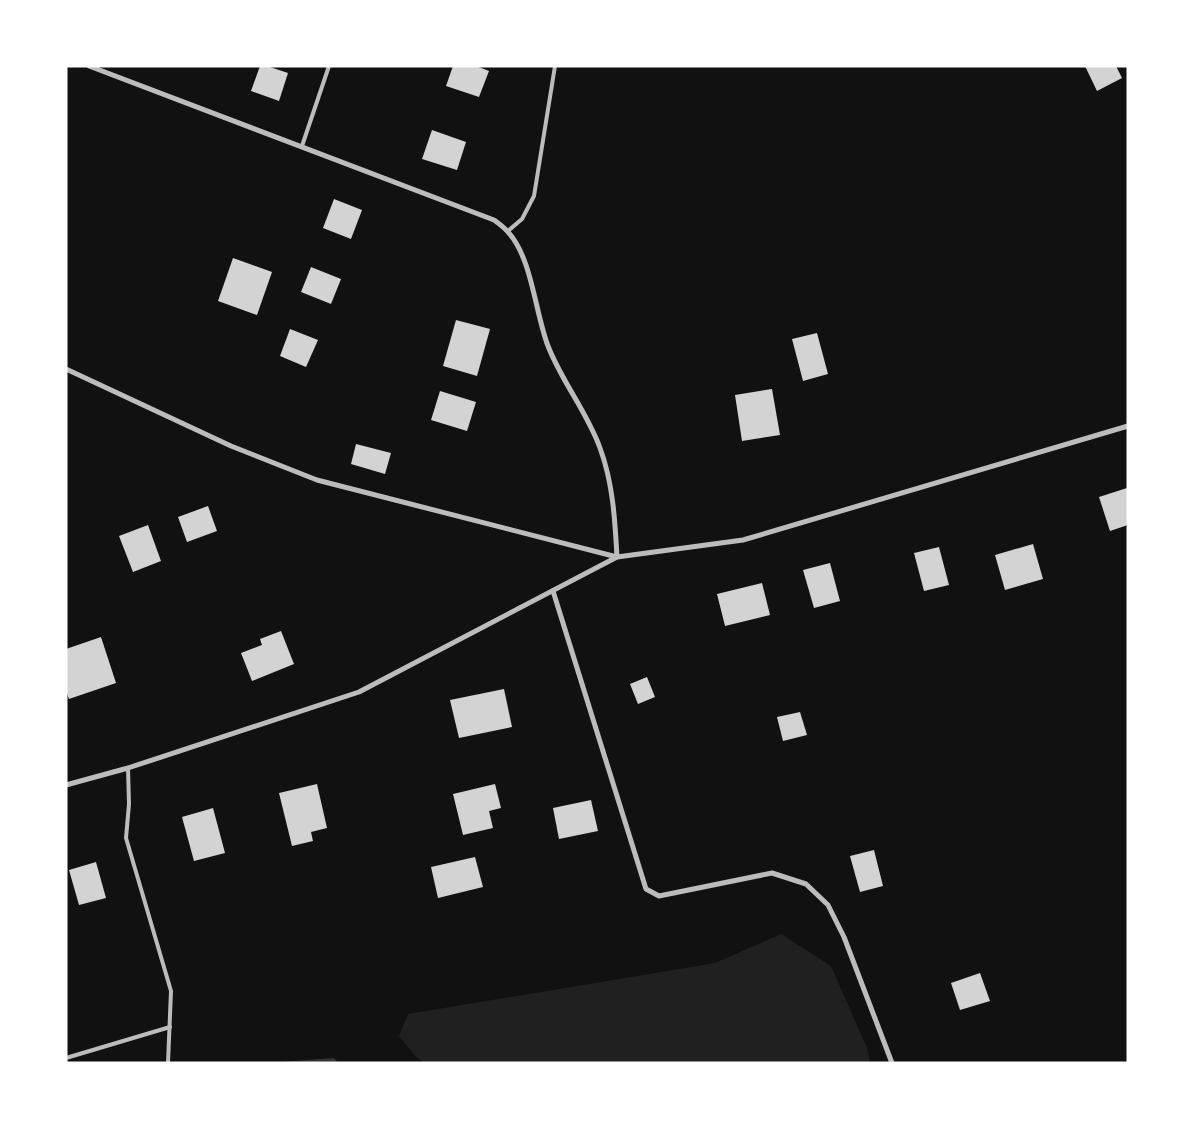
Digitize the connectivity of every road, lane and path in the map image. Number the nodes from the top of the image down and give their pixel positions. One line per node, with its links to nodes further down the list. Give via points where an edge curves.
1 (89, 66): 4 (street)
2 (329, 66): 4 (lane)
3 (555, 66): 5 (lane, via 534,196 522,220)
4 (302, 146): 5 (street, via 494,220)
5 (508, 231): 8 (street, via 521,250 548,346 600,448 612,494)
6 (66, 369): 8 (street, via 231,446 318,480)
7 (1128, 426): 8 (street, via 743,540)
8 (617, 557): 9 (street)
9 (553, 592): 10 (street, via 358,692); 15 (street, via 646,889 659,896 772,873 806,884 828,905 844,937)
10 (128, 768): 11 (street); 12 (lane, via 126,838 171,991)
11 (66, 785)
12 (170, 1027): 13 (lane); 14 (lane)
13 (66, 1058)
14 (168, 1063)
15 (892, 1063)

